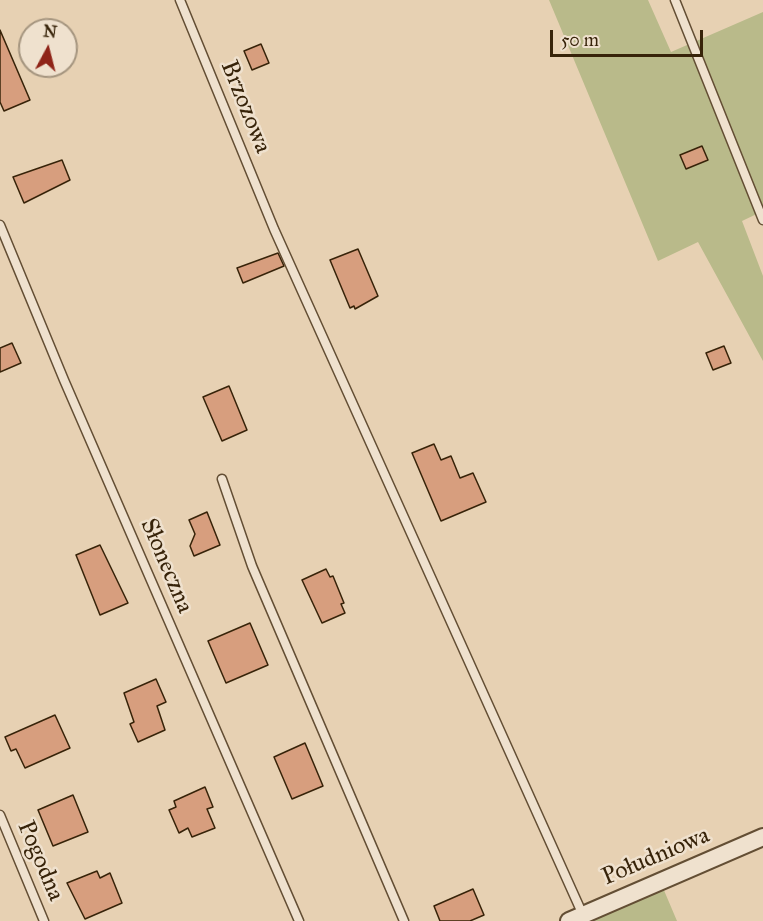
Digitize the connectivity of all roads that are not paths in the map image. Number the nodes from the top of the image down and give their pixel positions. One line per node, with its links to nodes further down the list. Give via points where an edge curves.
1 (180, 0): 8 (lane, Brzozowa, via 274,229)
2 (675, 0): 3 (lane)
3 (763, 220)
4 (0, 225): 10 (lane, Słoneczna)
5 (222, 479): 11 (lane, via 252,566)
6 (0, 815): 9 (lane, Pogodna)
7 (763, 837): 8 (street, Południowa)
8 (576, 918)
9 (44, 921)
10 (299, 921)
11 (404, 921)

